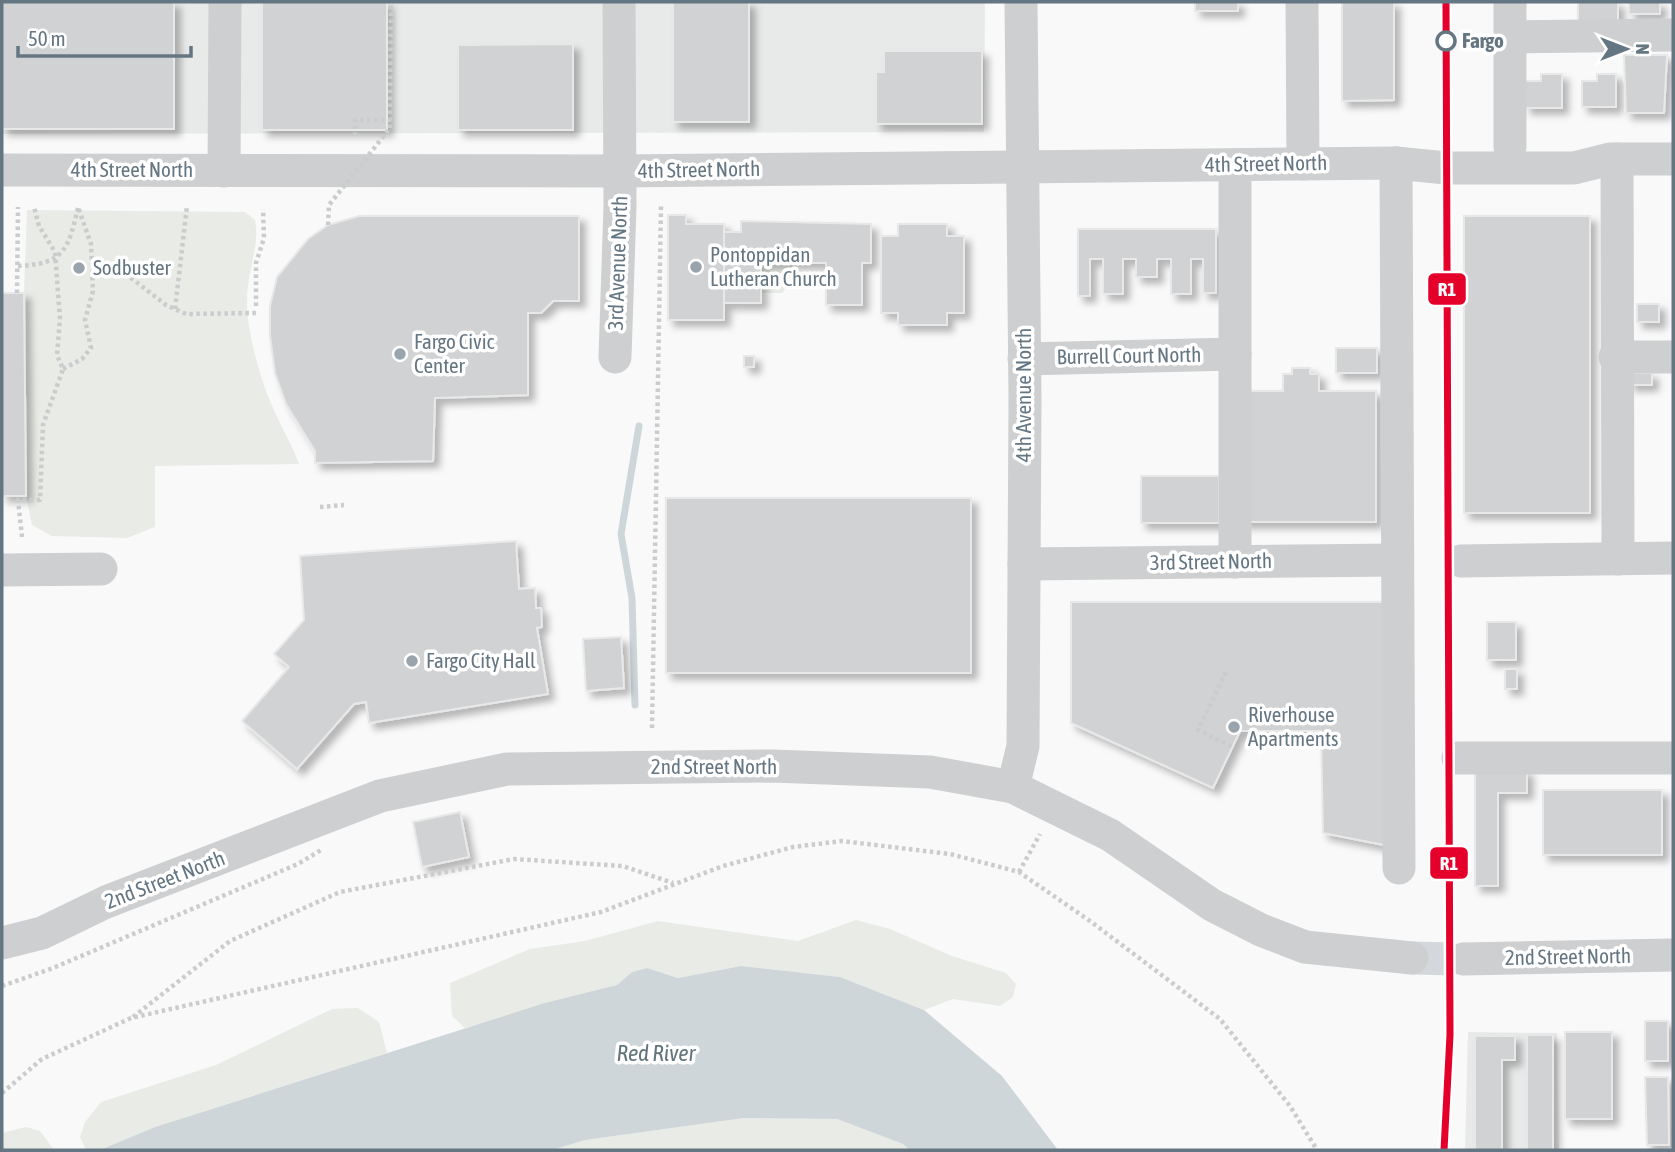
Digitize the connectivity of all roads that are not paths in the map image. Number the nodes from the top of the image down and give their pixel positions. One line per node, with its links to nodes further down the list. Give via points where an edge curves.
1 (225, 2): 16 (street)
2 (619, 2): 17 (street, 3rd Avenue North)
3 (1021, 2): 14 (street, 4th Avenue North)
4 (1302, 2): 12 (street)
5 (1510, 2): 7 (street)
6 (1673, 35): 7 (street)
7 (1510, 37): 8 (street)
8 (1510, 147): 9 (street, 4th Street North, via 1574,148); 11 (street, 4th Street North, via 1446,148)
9 (1614, 159): 10 (street, 4th Street North); 11 (street, 4th Street North, via 1574,168 1446,168); 20 (street)
10 (1673, 159)
11 (1396, 163): 12 (street, 4th Street North); 25 (street)
12 (1303, 164): 13 (street, 4th Street North)
13 (1235, 165): 14 (street, 4th Street North); 18 (street)
14 (1023, 166): 17 (street, 4th Street North); 22 (street, 4th Avenue North)
15 (2, 170): 16 (street, 4th Street North)
16 (224, 171): 17 (street, 4th Street North)
17 (619, 172): 19 (street, 3rd Avenue North)
18 (1235, 354): 22 (street, Burrell Court North); 27 (street)
19 (615, 357)
20 (1615, 357): 21 (street); 24 (street)
21 (1673, 357)
22 (1024, 359): 28 (street, 4th Avenue North)
23 (1673, 558): 24 (street)
24 (1618, 559): 26 (street)
25 (1397, 560): 27 (street, 3rd Street North); 34 (street)
26 (1461, 561)
27 (1235, 562): 28 (street, 3rd Street North)
28 (1024, 564): 33 (street, 4th Avenue North, via 1023,746)
29 (102, 569): 30 (street)
30 (2, 570)
31 (1458, 758): 32 (street)
32 (1673, 758)
33 (1013, 786): 35 (street, 2nd Street North, via 930,772 834,767 507,769 380,796 106,902 42,933); 37 (street, 2nd Street North, via 1110,835 1212,905 1261,930 1305,947)
34 (1399, 869)
35 (2, 943)
36 (1673, 955): 38 (street, 2nd Street North)
37 (1412, 958)
38 (1463, 959)

